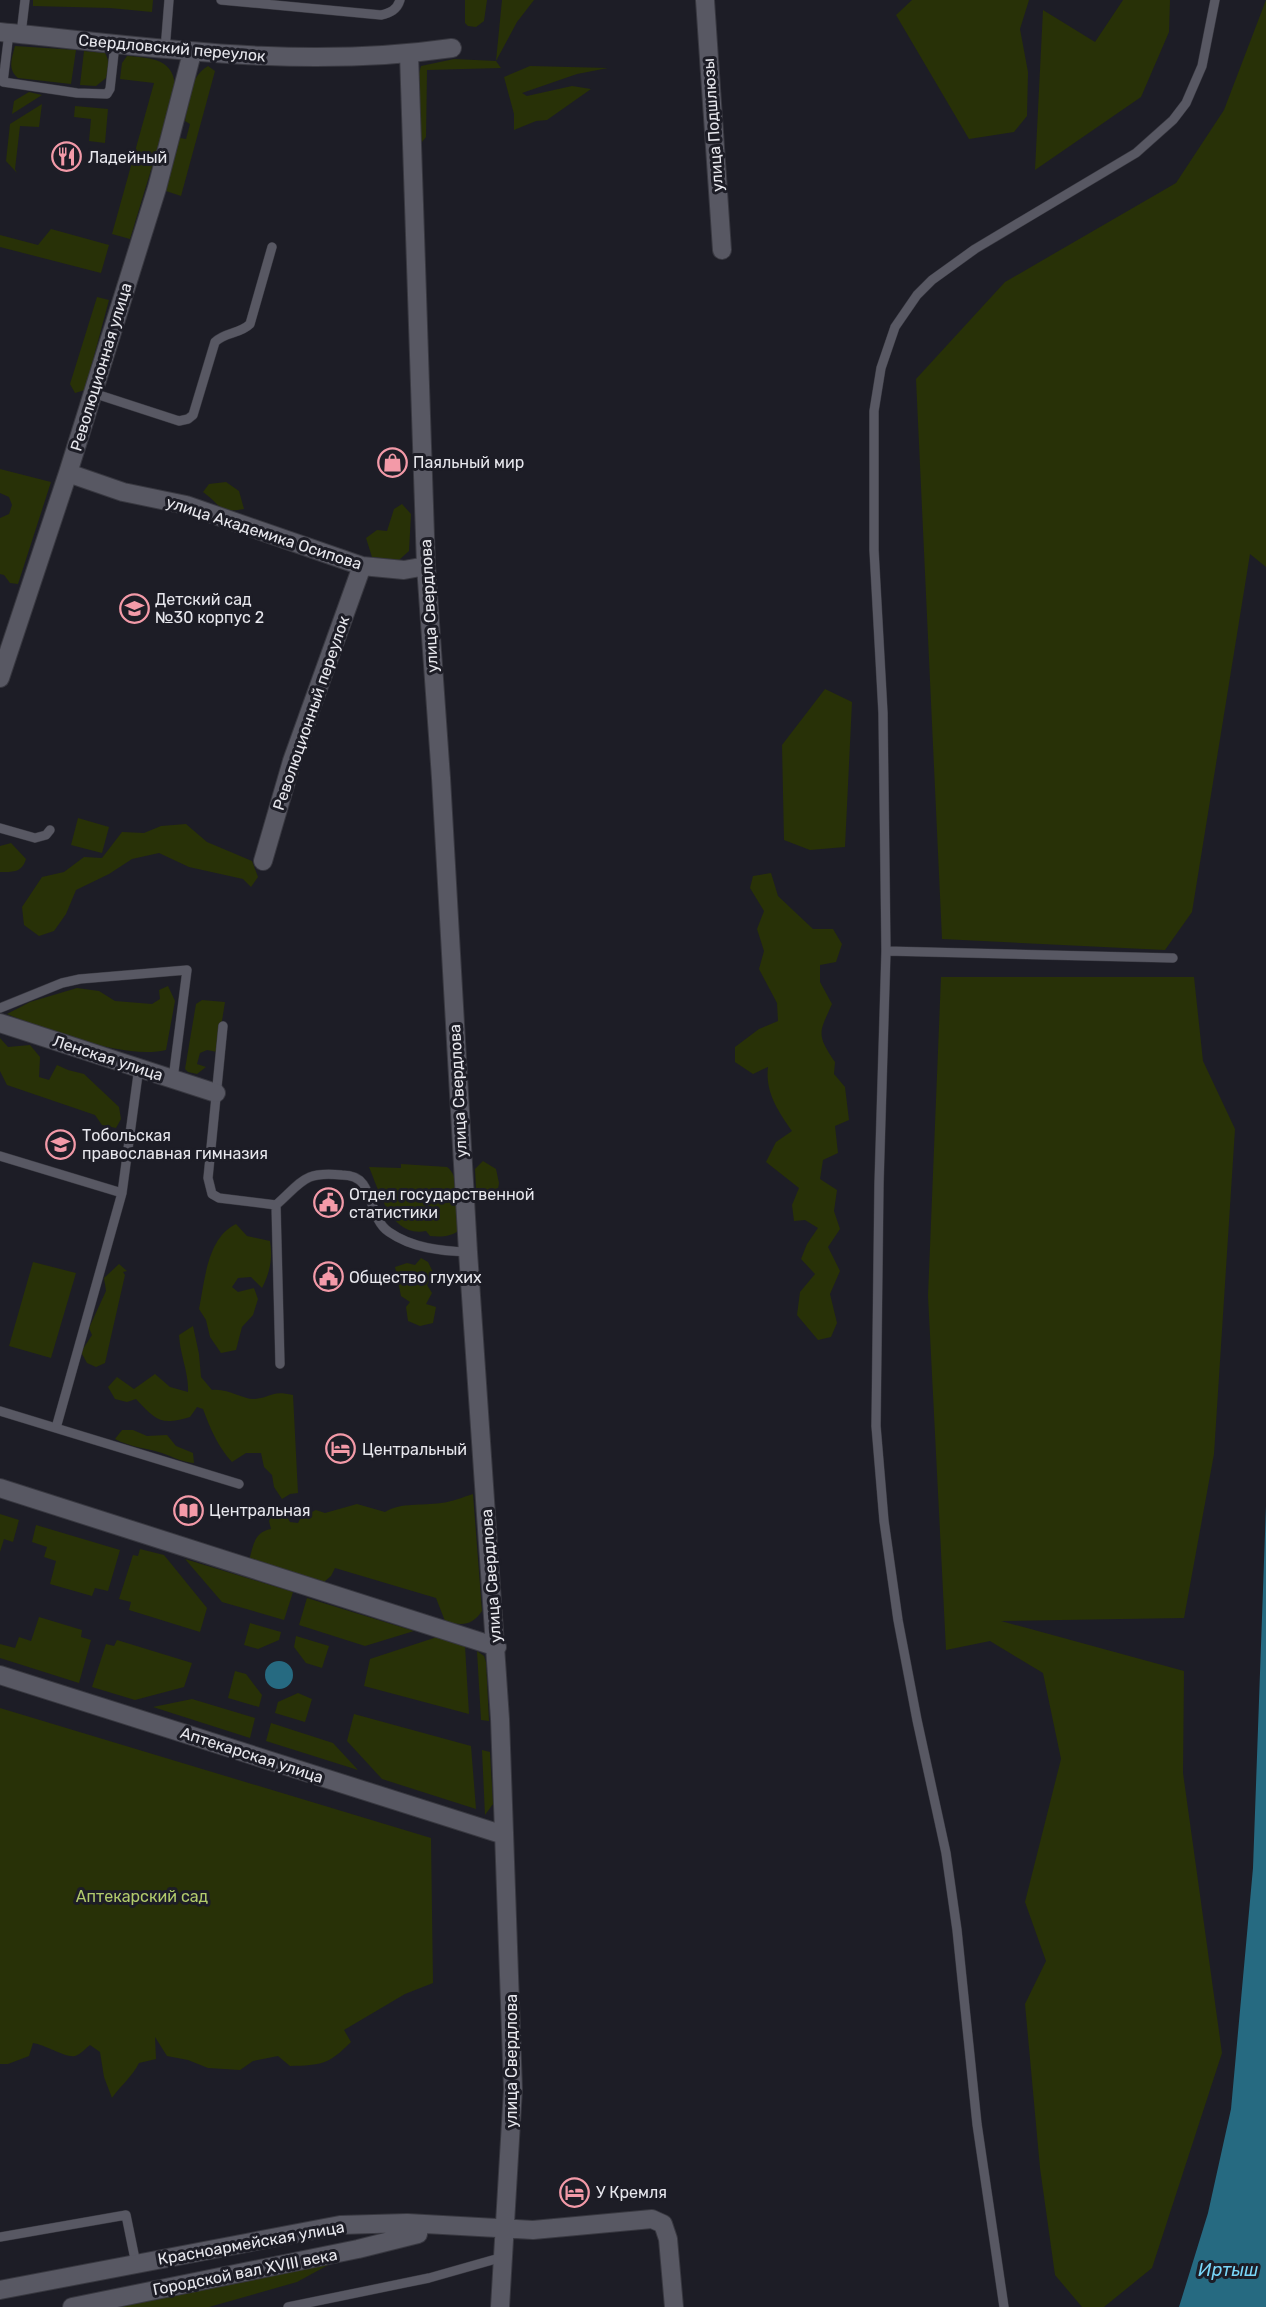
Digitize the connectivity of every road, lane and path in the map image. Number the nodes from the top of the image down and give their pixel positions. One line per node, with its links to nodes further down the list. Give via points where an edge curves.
1 (25, 0): 7 (lane)
2 (169, 0): 10 (lane)
3 (221, 0): 4 (lane, via 381,15 391,12)
4 (400, 0)
5 (705, 0): 14 (street, улица Подшлюзы)
6 (1215, 0): 23 (lane, via 1202,66 1186,103 1173,120 1136,153 950,265 917,295 887,346 876,389 872,452 883,713)
7 (10, 33): 8 (street, Свердловский переулок); 8 (lane, via 3,82 85,93 107,94)
8 (116, 44): 10 (street, Свердловский переулок)
9 (452, 48): 12 (street, Свердловский переулок)
10 (165, 50): 11 (street, Свердловский переулок)
11 (192, 53): 12 (street, Свердловский переулок, via 261,57); 15 (street, Революционная улица, via 157,188)
12 (409, 54): 18 (street, улица Свердлова)
13 (272, 247): 15 (lane, via 250,324 215,342 193,415 179,421)
14 (722, 250)
15 (93, 393): 16 (street, Революционная улица)
16 (68, 473): 17 (street, улица Академика Осипова, via 123,498 186,505); 19 (street, Революционная улица)
17 (362, 566): 18 (street, улица Академика Осипова, via 404,570); 22 (street, Революционный переулок, via 292,761)
18 (426, 566): 34 (street, улица Свердлова)
19 (0, 678)
20 (0, 828): 21 (lane, via 35,838)
21 (50, 830)
22 (263, 861)
23 (886, 951): 24 (lane); 53 (lane, via 876,1426 883,1509 898,1620 946,1853 977,2124)
24 (1173, 958)
25 (0, 1008): 29 (lane, via 80,979 187,970)
26 (0, 1023): 28 (street, Ленская улица)
27 (223, 1026): 30 (lane)
28 (139, 1067): 29 (street, Ленская улица); 32 (lane)
29 (172, 1079): 30 (street, Ленская улица)
30 (216, 1093): 33 (lane, via 208,1178 212,1194)
31 (0, 1156): 32 (lane)
32 (122, 1193): 37 (lane)
33 (276, 1205): 34 (lane, via 308,1176 350,1175 363,1184 389,1232 438,1251); 35 (lane)
34 (468, 1252): 40 (street, улица Свердлова)
35 (280, 1364)
36 (0, 1411): 37 (lane)
37 (56, 1428): 38 (lane)
38 (239, 1484)
39 (0, 1488): 40 (street)
40 (496, 1647): 42 (street, улица Свердлова)
41 (0, 1675): 42 (street, Аптекарская улица)
42 (504, 1835): 43 (street, улица Свердлова, via 513,2089)
43 (505, 2229): 46 (street, улица Свердлова); 47 (street, Красноармейская улица, via 407,2223 340,2225); 52 (street, Красноармейская улица, via 659,2221 668,2239)
44 (418, 2234): 49 (street, Городской вал XVIII века)
45 (0, 2237): 47 (lane, via 126,2215)
46 (503, 2257): 50 (lane, via 429,2278); 51 (street, улица Свердлова)
47 (136, 2264): 48 (street, Красноармейская улица)
48 (0, 2290)
49 (72, 2307)
50 (288, 2307)
51 (500, 2307)
52 (674, 2307)
53 (1004, 2307)

